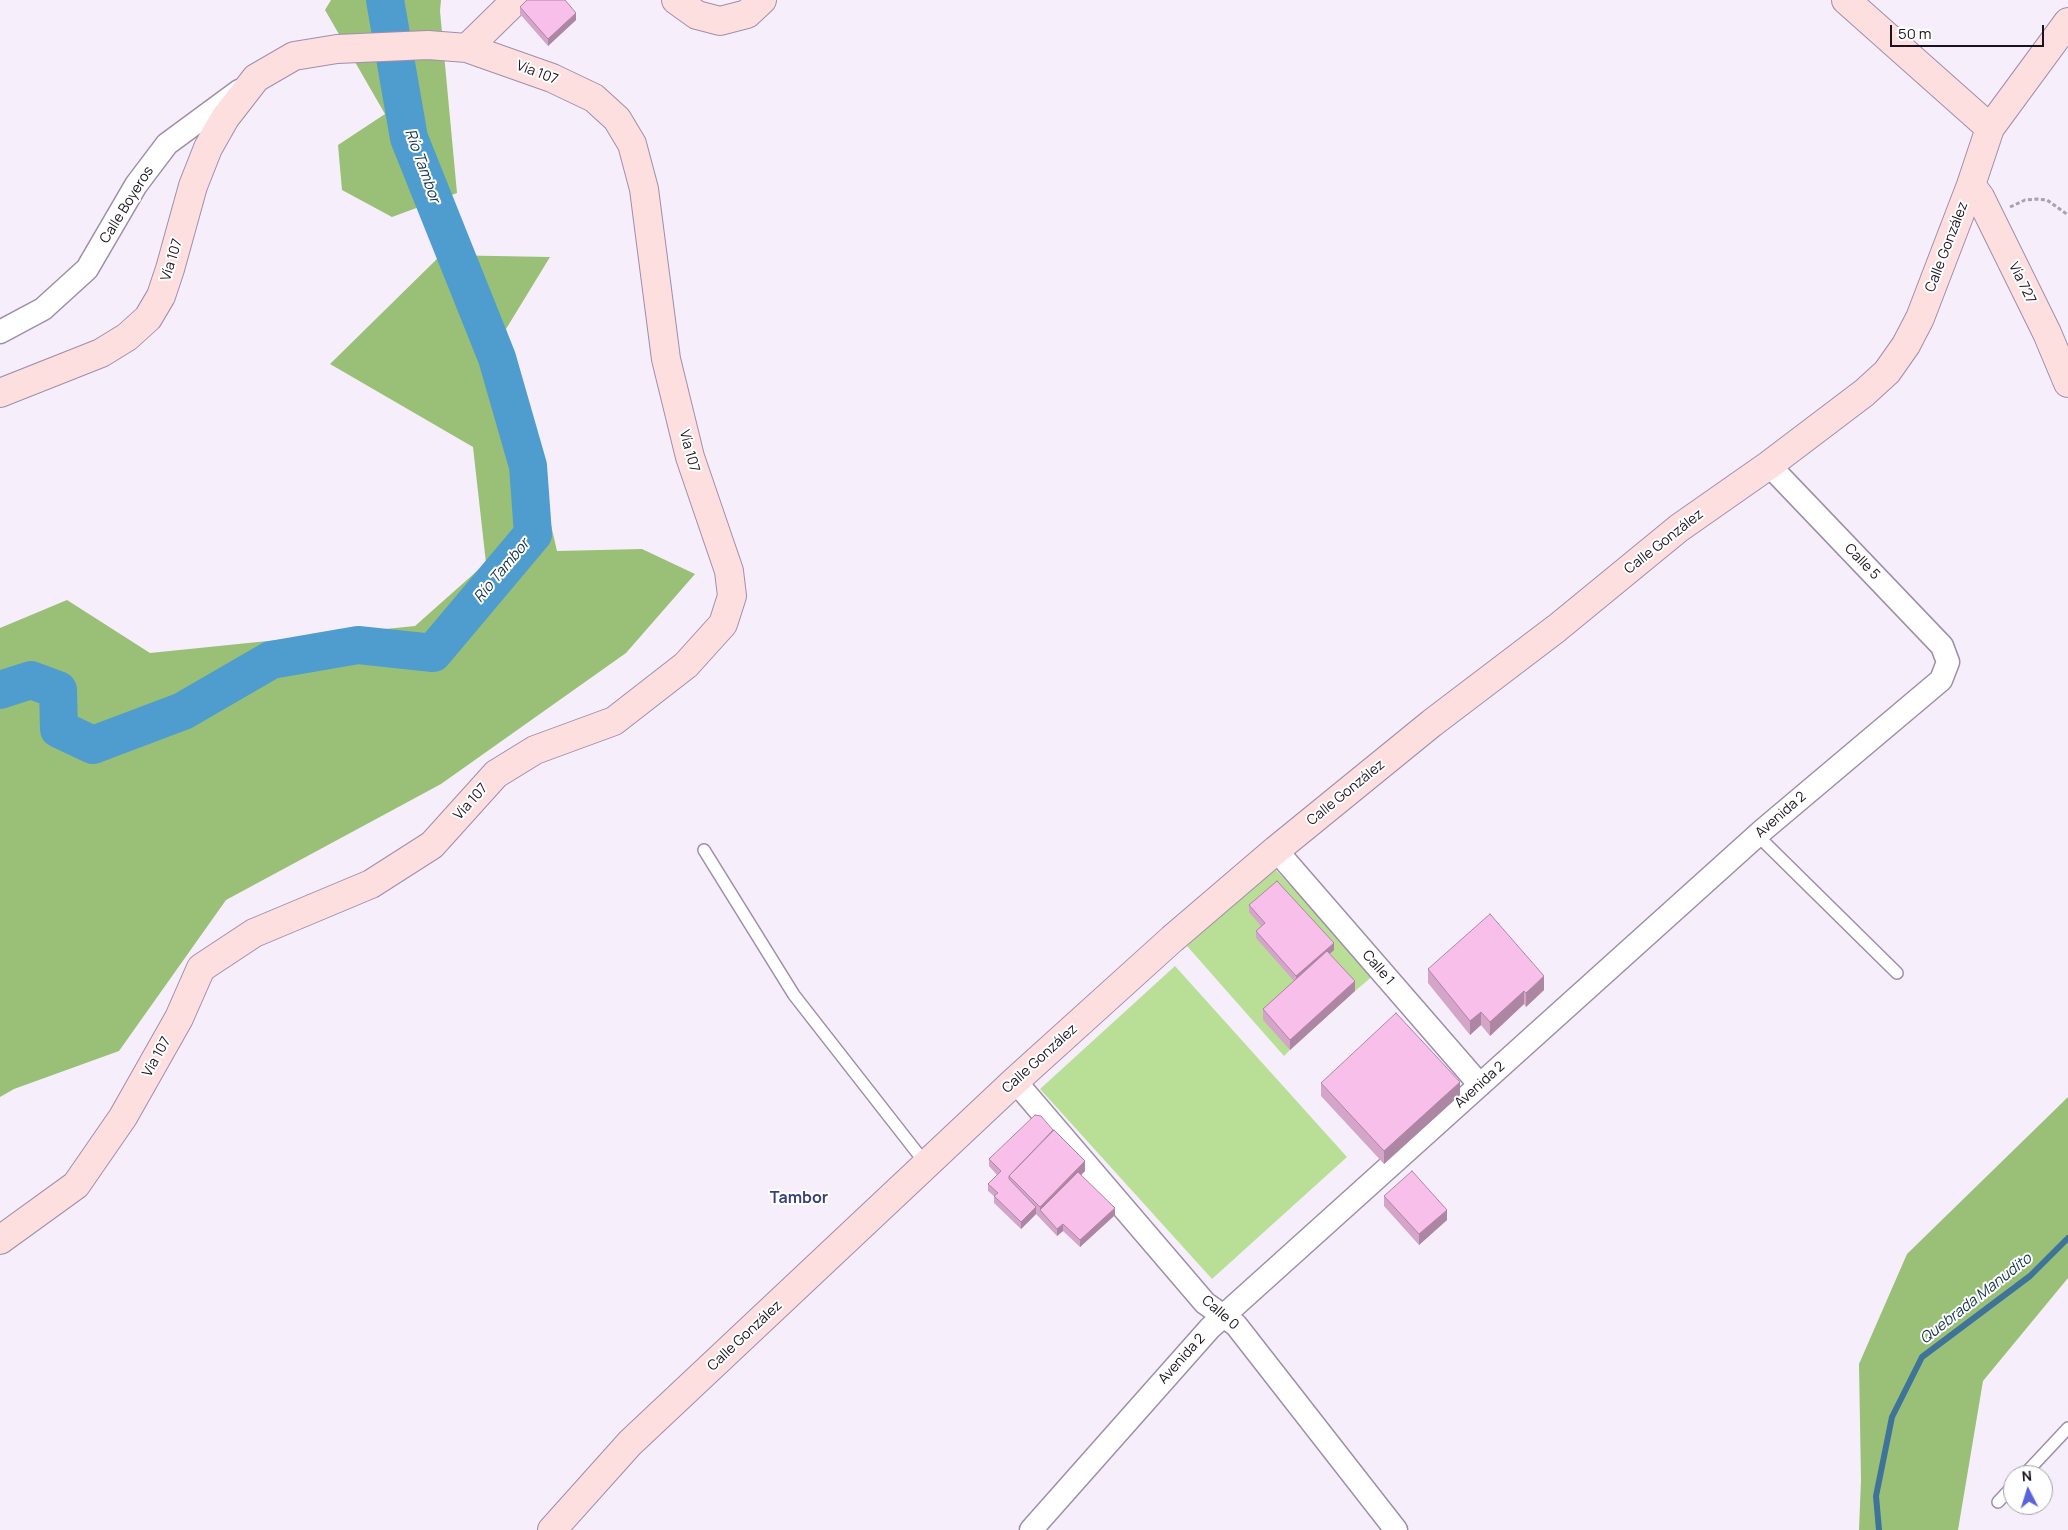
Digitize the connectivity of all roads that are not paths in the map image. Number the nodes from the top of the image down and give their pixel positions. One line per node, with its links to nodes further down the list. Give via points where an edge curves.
1 (516, 0): 6 (street)
2 (676, 0): 3 (street, via 697,15 720,21 747,14)
3 (762, 0)
4 (1846, 0): 8 (street)
5 (2068, 22): 8 (street, Calle González)
6 (467, 48): 7 (street, Vía 107, via 428,45 337,49 294,56); 22 (street, Vía 107, via 552,78 594,98 617,118 632,144 644,189 666,359 690,457 729,571 732,596 723,624 686,665 614,720 534,750 496,774 432,846 371,884 254,933 201,968 178,1018 123,1118 76,1185)
7 (256, 78): 10 (street, Calle Boyeros, via 167,144 136,185 87,270 43,309); 12 (street, Vía 107, via 225,118 208,148 193,186 170,269 148,318 127,337 101,352)
8 (1990, 128): 9 (street, Calle González)
9 (1971, 186): 11 (street, Vía 727, via 1980,197); 13 (street, Calle González, via 1920,318 1887,372)
10 (0, 332)
11 (2068, 382)
12 (0, 393)
13 (1769, 465): 14 (street, Calle 5, via 1942,646); 17 (street, Calle González, via 1679,528)
14 (1948, 662): 15 (street, Avenida 2, via 1941,680)
15 (1757, 835): 18 (lane); 20 (street, Avenida 2)
16 (704, 850): 21 (lane, via 794,995)
17 (1276, 850): 19 (street, Calle González); 20 (street, Calle 1)
18 (1897, 973)
19 (1015, 1081): 21 (street, Calle González); 23 (street, Calle 0, via 1205,1303)
20 (1480, 1085): 23 (street, Avenida 2)
21 (927, 1166): 28 (street, Calle González, via 630,1443)
22 (0, 1240)
23 (1222, 1317): 29 (street, Avenida 2); 30 (street, Calle 0, via 1236,1325)
24 (2068, 1428): 25 (lane)
25 (2033, 1465)
26 (2003, 1497): 27 (lane)
27 (1998, 1502)
28 (552, 1530)
29 (1031, 1530)
30 (1396, 1530)

